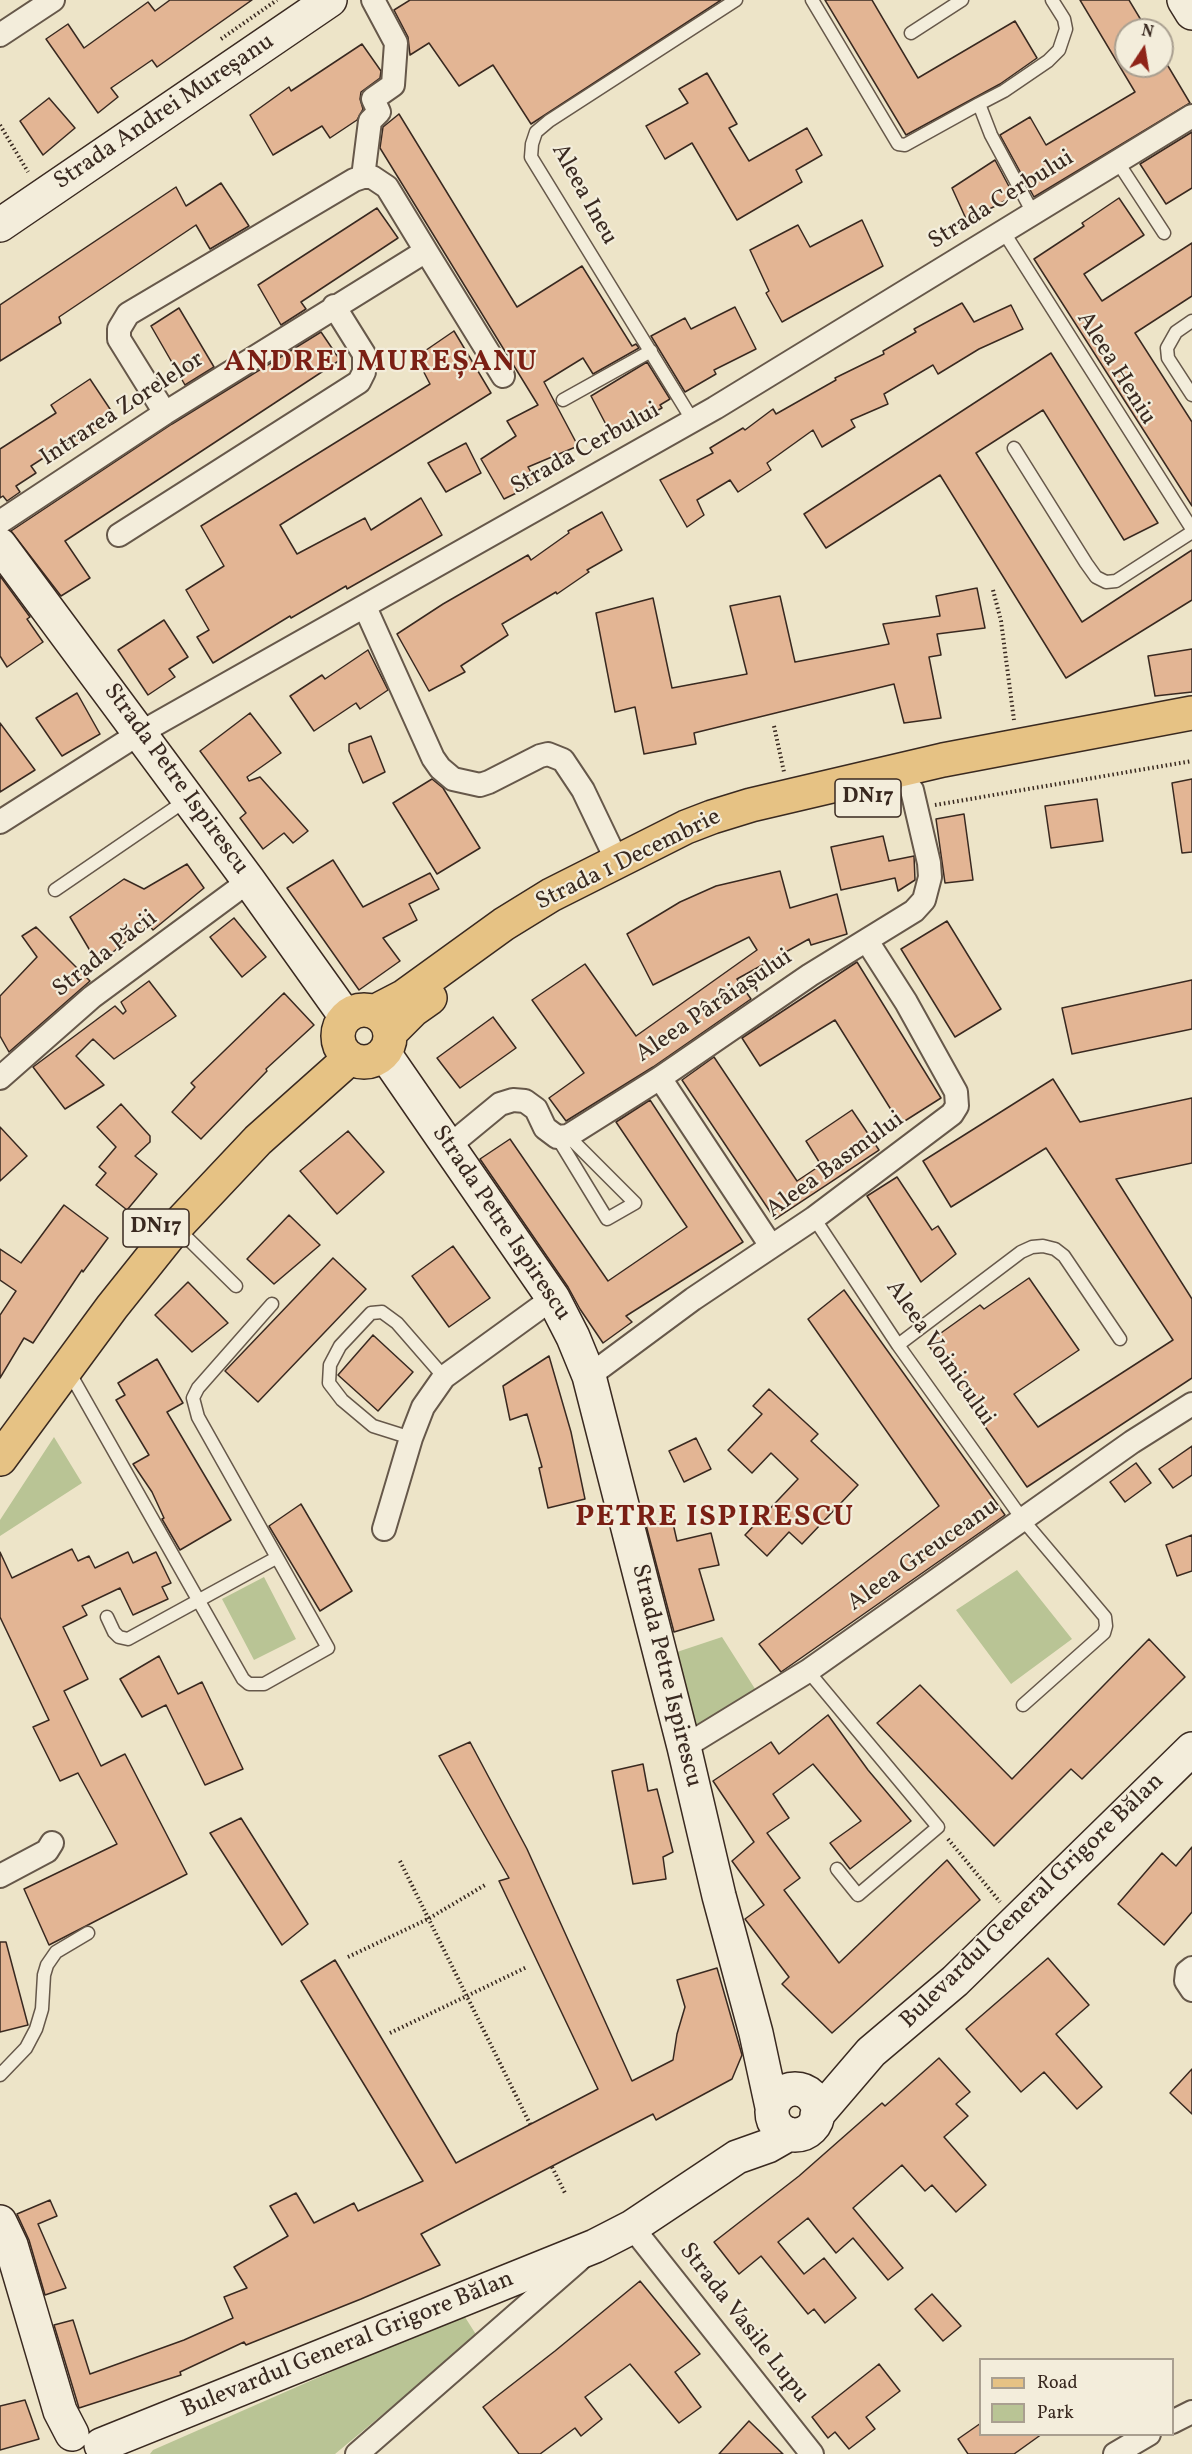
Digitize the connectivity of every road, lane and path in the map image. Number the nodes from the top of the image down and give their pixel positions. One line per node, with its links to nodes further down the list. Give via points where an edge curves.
1 (53, 0): 11 (street)
2 (330, 0): 19 (street, Strada Andrei Mureșanu)
3 (373, 0): 17 (street, via 396,43 393,85 373,99 379,112 370,121)
4 (736, 0): 25 (lane, Aleea Ineu, via 549,121 536,132 531,144 531,157)
5 (812, 0): 12 (lane, via 898,144 905,145)
6 (962, 0): 10 (lane)
7 (1052, 0): 12 (lane, via 1066,29 1059,50 1040,67)
8 (1184, 0): 9 (street)
9 (1192, 13)
10 (911, 33)
11 (0, 35)
12 (979, 104): 18 (lane)
13 (1192, 116): 15 (street, Strada Cerbului)
14 (0, 125): 16 (path)
15 (1118, 161): 18 (street, Strada Cerbului); 21 (lane)
16 (28, 172)
17 (363, 177): 22 (street, via 372,177 387,187); 29 (street, via 122,321 118,329 122,348)
18 (1032, 213): 20 (street, Strada Cerbului)
19 (0, 225)
20 (1003, 231): 30 (street, Strada Cerbului); 33 (lane, Aleea Heniu)
21 (1164, 233)
22 (426, 251): 23 (street, Intrarea Zorelelor); 26 (street)
23 (334, 306): 29 (street, Intrarea Zorelelor); 34 (street, via 364,354 364,372 359,382)
24 (1192, 321): 27 (lane, via 1176,332 1167,348 1168,358)
25 (651, 351): 28 (lane); 30 (lane, Aleea Ineu)
26 (503, 376)
27 (1192, 395)
28 (563, 400)
29 (165, 414): 32 (street, Intrarea Zorelelor)
30 (693, 421): 37 (street, Strada Cerbului)
31 (1014, 448): 33 (lane, Aleea Heniu, via 1086,563 1096,577 1106,582 1116,581)
32 (0, 522)
33 (1192, 531)
34 (119, 535)
35 (0, 545): 42 (street, Strada Petre Ispirescu)
36 (993, 590): 39 (path)
37 (365, 607): 42 (street, Strada Cerbului); 49 (street, via 440,768 453,778 480,784 540,756 548,754 563,760 583,790)
38 (1192, 713): 45 (main road, Strada 1 Decembrie / DN17, via 943,760)
39 (1015, 725)
40 (774, 726): 45 (path)
41 (1192, 732): 44 (main road, Strada 1 Decembrie / DN17)
42 (140, 733): 46 (street, Strada Petre Ispirescu); 48 (street, Strada Cerbului)
43 (1192, 761): 47 (path)
44 (912, 790): 52 (street, Aleea Pârâiașului, via 929,863 928,889 914,911); 53 (main road, Strada 1 Decembrie / DN17, via 757,820 693,842 569,904 522,932 413,1010)
45 (789, 796): 49 (main road, Strada 1 Decembrie / DN17, via 712,818)
46 (188, 798): 50 (street, Strada Petre Ispirescu); 51 (lane)
47 (950, 801)
48 (0, 822)
49 (617, 861): 53 (main road, Strada 1 Decembrie / DN17, via 504,924 403,997)
50 (249, 881): 53 (street, Strada Petre Ispirescu); 54 (street, Strada Păcii, via 92,998)
51 (56, 890)
52 (867, 941): 55 (street, Aleea Pârâiașului, via 810,975); 58 (street, Aleea Basmului, via 956,1092 957,1106 946,1120)
53 (364, 1036): 57 (street, Strada Petre Ispirescu); 59 (main road, Strada 1 Decembrie / DN17); 70 (main road, Strada 1 Decembrie / DN17, via 306,1078 248,1129 165,1217)
54 (0, 1078)
55 (660, 1078): 56 (street, Aleea Pârâiașului); 60 (street)
56 (562, 1137): 56 (lane, via 607,1219 635,1203); 57 (street, via 545,1128 536,1109 525,1101 513,1100 500,1104)
57 (449, 1146): 62 (street, Strada Petre Ispirescu)
58 (814, 1218): 60 (street, Aleea Basmului); 65 (lane, Aleea Voinicului)
59 (176, 1227): 61 (lane); 66 (main road, Strada 1 Decembrie / DN17)
60 (771, 1246): 67 (street, Aleea Basmului)
61 (236, 1286)
62 (553, 1298): 67 (street, Strada Petre Ispirescu); 68 (street)
63 (272, 1305): 75 (lane, via 193,1398 198,1417)
64 (1120, 1339): 65 (lane, via 1064,1256 1043,1246 1021,1252)
65 (898, 1344): 73 (lane, Aleea Voinicului)
66 (68, 1369): 72 (main road, Strada 1 Decembrie / DN17); 76 (lane)
67 (589, 1376): 80 (street, Strada Petre Ispirescu)
68 (444, 1377): 71 (street, via 423,1407); 71 (lane, via 397,1323 382,1312 371,1313 340,1346 330,1365 328,1383 373,1425)
69 (1192, 1404): 73 (street, Aleea Greuceanu)
70 (0, 1436)
71 (411, 1438): 74 (street)
72 (0, 1460)
73 (1023, 1520): 78 (street, Aleea Greuceanu); 79 (lane, Aleea Voinicului, via 1105,1617 1106,1626 1104,1633)
74 (384, 1529)
75 (276, 1558): 76 (lane); 76 (lane, via 328,1648 264,1684 249,1684 243,1679)
76 (199, 1601): 77 (lane, via 128,1639 114,1632)
77 (107, 1617)
78 (808, 1671): 80 (street, Aleea Greuceanu); 82 (lane)
79 (1023, 1705)
80 (684, 1747): 98 (street, Strada Petre Ispirescu, via 756,2033)
81 (1192, 1749): 89 (street, Bulevardul General Grigore Bălan)
82 (938, 1827): 85 (lane, via 858,1895); 89 (path)
83 (52, 1843): 86 (street, via 47,1851)
84 (400, 1861): 88 (path)
85 (837, 1869)
86 (0, 1876)
87 (485, 1885): 88 (path)
88 (428, 1919): 91 (path); 95 (path)
89 (1016, 1922): 98 (street, Bulevardul General Grigore Bălan, via 955,1981 871,2052)
90 (88, 1933): 97 (lane, via 57,1952 47,1965 36,2029 26,2048)
91 (348, 1957)
92 (527, 1967): 95 (path)
93 (1192, 1968): 94 (street, via 1186,1981)
94 (1192, 1990)
95 (465, 1997): 96 (path); 99 (path)
96 (390, 2033)
97 (0, 2075)
98 (791, 2109): 103 (street, Bulevardul General Grigore Bălan, via 737,2157)
99 (530, 2124)
100 (552, 2167): 101 (path)
101 (566, 2195)
102 (0, 2222): 108 (street, via 11,2245 60,2411)
103 (632, 2227): 104 (street, Bulevardul General Grigore Bălan); 110 (street, Strada Vasile Lupu)
104 (595, 2246): 108 (street, Bulevardul General Grigore Bălan, via 165,2421); 109 (street, Bulevardul General Grigore Bălan)
105 (1192, 2412): 106 (street)
106 (1174, 2421)
107 (1146, 2436): 111 (street)
108 (84, 2447)
109 (357, 2454)
110 (812, 2454)
111 (1115, 2454)

